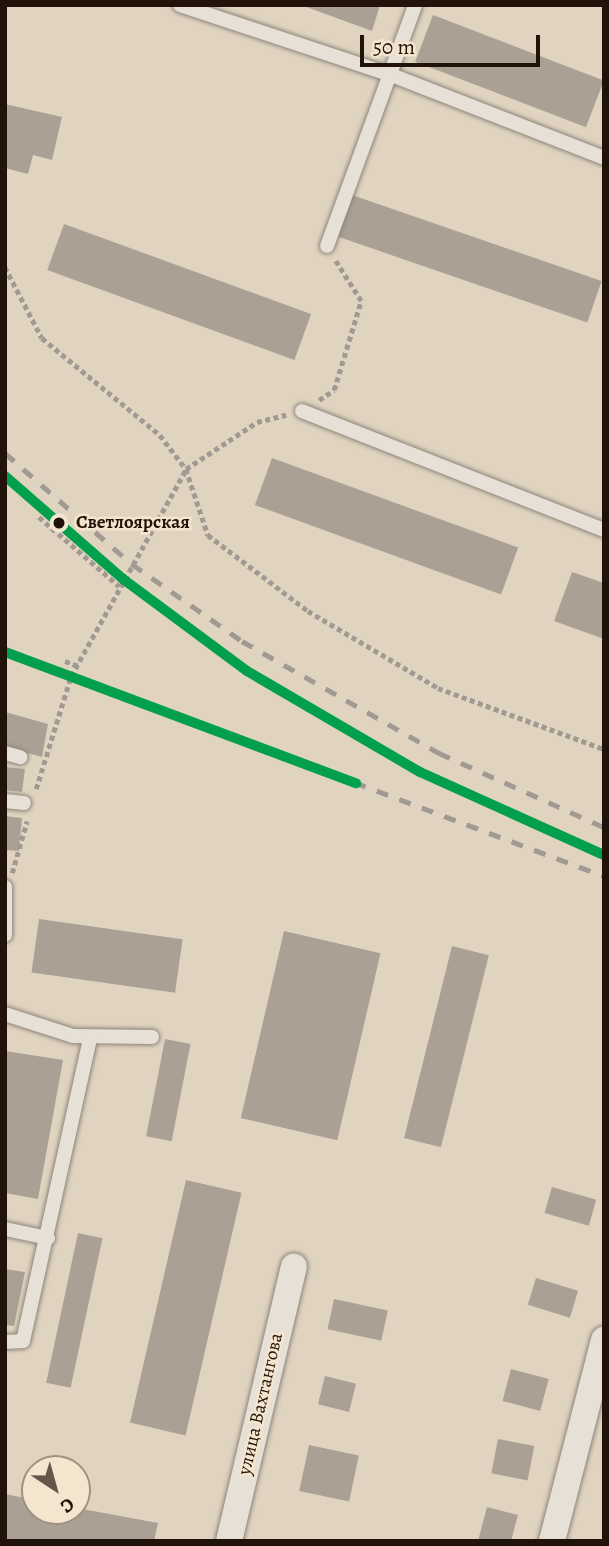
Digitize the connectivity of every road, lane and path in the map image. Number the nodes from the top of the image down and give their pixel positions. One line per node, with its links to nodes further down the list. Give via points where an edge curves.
1 (180, 5): 3 (lane)
2 (415, 5): 3 (lane)
3 (389, 74): 4 (lane); 5 (lane)
4 (604, 158)
5 (327, 246): 7 (path, via 361,301 334,390)
6 (5, 267): 8 (path, via 42,338 160,435)
7 (302, 411): 8 (path, via 257,422); 10 (lane)
8 (186, 469): 11 (path); 14 (path, via 208,535 308,611 438,688)
9 (39, 517): 11 (path)
10 (604, 530)
11 (119, 586): 13 (path)
12 (65, 661): 13 (path)
13 (79, 666): 18 (path, via 58,710)
14 (604, 750)
15 (5, 753): 16 (lane)
16 (20, 757)
17 (5, 801): 18 (lane)
18 (29, 805): 19 (path)
19 (7, 887): 20 (lane)
20 (5, 934)
21 (5, 1014): 23 (lane)
22 (152, 1037): 23 (lane)
23 (90, 1038): 25 (lane)
24 (5, 1228): 25 (lane)
25 (48, 1238): 28 (lane, via 23,1341)
26 (293, 1267): 29 (street, улица Вахтангова)
27 (604, 1340): 30 (street)
28 (5, 1342)
29 (229, 1541)
30 (552, 1541)

